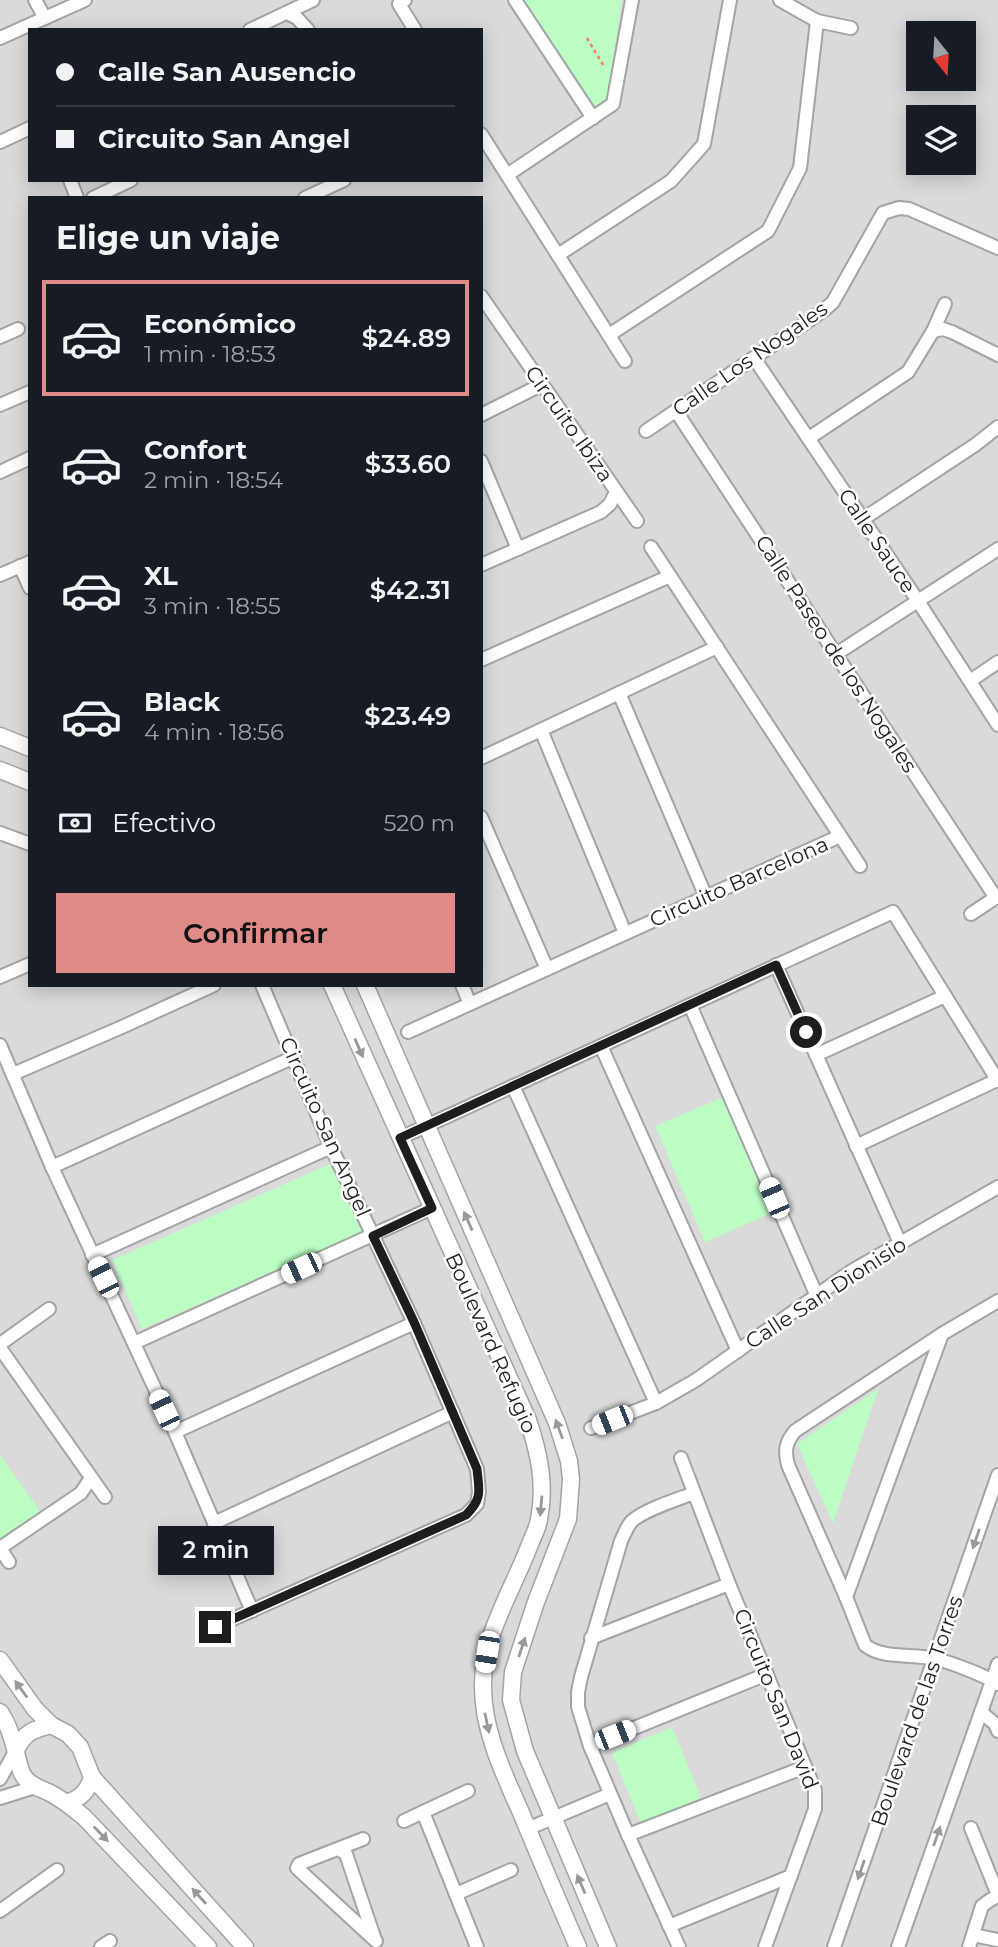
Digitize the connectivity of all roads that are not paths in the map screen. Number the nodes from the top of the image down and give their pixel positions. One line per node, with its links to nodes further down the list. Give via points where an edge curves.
1 (35, 0): 10 (street)
2 (85, 0): 10 (street)
3 (313, 0): 9 (street)
4 (405, 0): 14 (street, via 399,4)
5 (515, 0): 17 (street)
6 (632, 0): 17 (street, via 613,104)
7 (730, 0): 27 (street, via 704,144 671,181)
8 (780, 0): 11 (street)
9 (287, 13): 12 (street); 13 (street)
10 (45, 18): 16 (street)
11 (817, 21): 15 (street); 32 (street, via 800,167 768,231)
12 (254, 28)
13 (306, 28)
14 (414, 28)
15 (851, 29)
16 (0, 38)
17 (593, 118): 21 (street)
18 (28, 129): 20 (street)
19 (483, 137): 21 (street)
20 (0, 142)
21 (507, 175): 27 (street)
22 (127, 182): 24 (street)
23 (340, 182): 25 (street)
24 (97, 196)
25 (308, 196)
26 (998, 248): 35 (street, Calle Los Nogales, via 909,209 883,213 832,302)
27 (558, 255): 32 (street)
28 (945, 304): 31 (street)
29 (485, 312): 37 (street, Circuito Ibiza)
30 (18, 328): 33 (street)
31 (933, 331): 34 (street, via 952,332); 44 (street, via 908,372)
32 (609, 335): 36 (street)
33 (0, 337)
34 (998, 355)
35 (754, 358): 40 (street, Calle Los Nogales); 44 (street, Calle Sauce)
36 (625, 361)
37 (541, 386): 41 (street); 48 (street, Circuito Ibiza)
38 (28, 393): 39 (street)
39 (0, 405)
40 (676, 411): 43 (street, Calle Los Nogales); 60 (street, Calle Paseo de los Nogales)
41 (483, 414)
42 (998, 427): 49 (street)
43 (646, 431)
44 (809, 438): 49 (street, Calle Sauce)
45 (28, 459): 47 (street)
46 (483, 466): 52 (street)
47 (0, 472)
48 (616, 492): 50 (street); 52 (street, Circuito Ibiza, via 601,512)
49 (863, 519): 58 (street, Calle Sauce)
50 (636, 521)
51 (651, 547): 57 (street, Circuito Barcelona)
52 (518, 549): 55 (street, Circuito Ibiza)
53 (998, 549): 58 (street)
54 (25, 564): 56 (street)
55 (483, 564)
56 (0, 575)
57 (670, 576): 59 (street, Circuito Barcelona); 61 (street)
58 (918, 601): 60 (street); 63 (street, Calle Sauce)
59 (717, 648): 64 (street); 74 (street, Circuito Barcelona)
60 (836, 654): 78 (street, Calle Paseo de los Nogales)
61 (483, 659)
62 (998, 662): 63 (street)
63 (970, 681): 65 (street, Calle Sauce)
64 (619, 693): 66 (street); 77 (street)
65 (998, 724)
66 (541, 730): 69 (street); 80 (street)
67 (0, 736): 68 (street)
68 (28, 747)
69 (483, 757)
70 (0, 770): 71 (street)
71 (28, 781)
72 (483, 822): 83 (street)
73 (0, 833): 75 (street)
74 (840, 836): 76 (street); 77 (street, Circuito Barcelona)
75 (28, 844)
76 (860, 866)
77 (706, 897): 80 (street, Circuito Barcelona)
78 (997, 897): 79 (street, Calle Paseo de los Nogales)
79 (971, 914)
80 (625, 933): 83 (street, Circuito Barcelona)
81 (28, 965): 84 (street)
82 (776, 965): 90 (street, via 893,912); 92 (street); 96 (street)
83 (547, 968): 91 (street, Circuito Barcelona)
84 (0, 977)
85 (209, 987): 98 (street)
86 (263, 987): 97 (street, Circuito San Angel)
87 (333, 987): 102 (street, Boulevard Refugio, one-way to 102)
88 (366, 987): 101 (street, Boulevard Refugio)
89 (463, 987): 91 (street)
90 (945, 996): 96 (street); 99 (street)
91 (470, 1004): 93 (street, Circuito Barcelona)
92 (690, 1005): 95 (street); 111 (street)
93 (408, 1032)
94 (0, 1045): 98 (street)
95 (601, 1046): 100 (street); 118 (street)
96 (816, 1055): 103 (street)
97 (294, 1057): 104 (street, Circuito San Angel); 105 (street)
98 (13, 1074): 105 (street)
99 (998, 1081): 103 (street)
100 (513, 1086): 101 (street); 119 (street)
101 (426, 1126): 102 (street); 127 (street, Boulevard Refugio, one-way to 101, via 557,1423)
102 (400, 1138): 107 (street, Boulevard Refugio)
103 (856, 1146): 109 (street)
104 (331, 1147): 108 (street, Circuito San Angel); 110 (street)
105 (52, 1167): 110 (street)
106 (998, 1187): 109 (street, Calle San Dionisio)
107 (432, 1208): 108 (street); 124 (street, Boulevard Refugio, via 528,1420)
108 (373, 1236): 114 (street, Circuito San Angel); 116 (street)
109 (900, 1243): 111 (street, Calle San Dionisio)
110 (92, 1255): 116 (street)
111 (816, 1294): 118 (street, Calle San Dionisio)
112 (998, 1301): 115 (street)
113 (49, 1309): 117 (street)
114 (414, 1322): 120 (street, Circuito San Angel); 122 (street)
115 (942, 1334): 134 (street); 134 (street, via 788,1439 788,1465)
116 (134, 1343): 122 (street)
117 (0, 1346): 126 (street)
118 (738, 1351): 119 (street, Calle San Dionisio)
119 (656, 1403): 121 (street, Calle San Dionisio)
120 (453, 1412): 130 (street); 135 (street, Circuito San Angel, via 477,1469 477,1504 466,1515)
121 (591, 1428)
122 (175, 1432): 130 (street)
123 (681, 1458): 128 (street, Circuito San David)
124 (542, 1474): 127 (street); 161 (street, Boulevard Refugio, one-way to 161, via 539,1520 494,1627 482,1681 490,1735)
125 (998, 1475): 138 (street, Boulevard de las Torres, one-way to 138)
126 (91, 1478): 129 (street); 131 (street, via 81,1493)
127 (571, 1480): 158 (street, Boulevard Refugio, one-way to 127, via 525,1751 511,1700 513,1672 568,1519)
128 (694, 1493): 133 (street, Circuito San David); 137 (street, via 632,1522 621,1541)
129 (105, 1497)
130 (214, 1523): 135 (street)
131 (0, 1548): 132 (street)
132 (9, 1562)
133 (729, 1584): 137 (street); 141 (street, Circuito San David)
134 (846, 1597): 138 (street, via 861,1638 871,1650)
135 (252, 1611): 136 (street, Circuito San Angel)
136 (215, 1627)
137 (592, 1638): 147 (street, via 578,1692)
138 (935, 1658): 142 (street); 182 (street, Boulevard de las Torres, one-way to 182)
139 (0, 1660): 145 (street, one-way to 139)
140 (998, 1664): 142 (street)
141 (767, 1674): 147 (street); 149 (street, Circuito San David)
142 (995, 1682): 144 (street)
143 (0, 1712): 148 (street)
144 (981, 1712): 146 (street); 183 (street, one-way to 144)
145 (51, 1725): 148 (street, via 29,1732); 150 (street, via 80,1747)
146 (998, 1731)
147 (590, 1746): 154 (street)
148 (16, 1750): 151 (street); 152 (street, via 19,1766)
149 (805, 1767): 162 (street); 167 (street, Circuito San David, via 815,1790 815,1809)
150 (92, 1777): 156 (street, via 82,1796); 176 (street, one-way to 150)
151 (0, 1779)
152 (34, 1787): 155 (street); 156 (street)
153 (468, 1791): 157 (street)
154 (610, 1794): 158 (street); 162 (street)
155 (0, 1798)
156 (67, 1803): 175 (street, one-way to 175)
157 (423, 1812): 159 (street); 168 (street)
158 (552, 1818): 161 (street); 179 (street, Boulevard Refugio, one-way to 158)
159 (404, 1821)
160 (971, 1828): 169 (street)
161 (527, 1829): 178 (street, Boulevard Refugio)
162 (628, 1835): 171 (street)
163 (363, 1839): 164 (street)
164 (339, 1849): 174 (street, via 346,1854); 174 (street, via 297,1865 298,1870)
165 (57, 1870): 170 (street)
166 (511, 1870): 168 (street)
167 (791, 1877): 171 (street); 181 (street, Circuito San David)
168 (456, 1894): 177 (street)
169 (998, 1896): 173 (street, via 982,1906)
170 (0, 1911)
171 (669, 1926): 180 (street)
172 (998, 1940): 173 (street)
173 (971, 1941)
174 (377, 1944)
175 (208, 1947)
176 (245, 1947)
177 (477, 1947)
178 (578, 1947)
179 (608, 1947)
180 (679, 1947)
181 (765, 1947)
182 (834, 1947)
183 (898, 1947)

